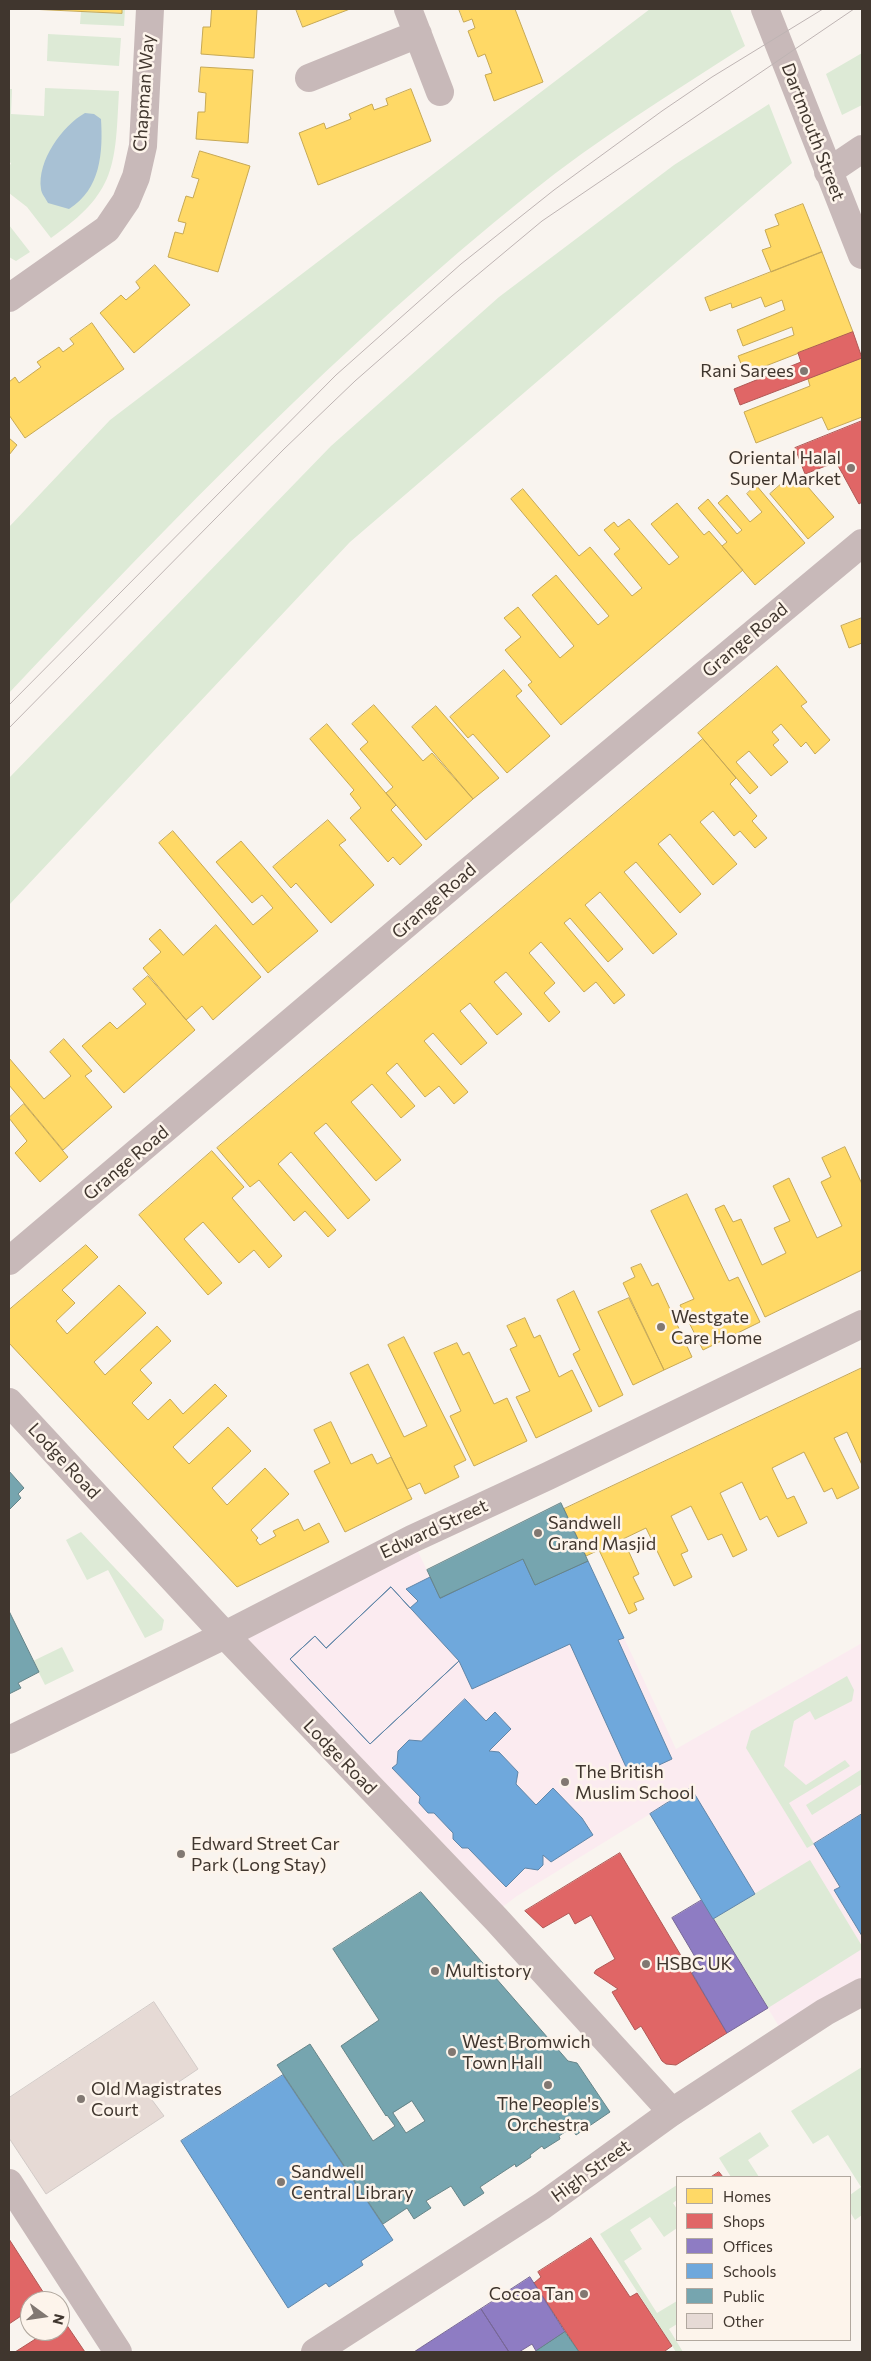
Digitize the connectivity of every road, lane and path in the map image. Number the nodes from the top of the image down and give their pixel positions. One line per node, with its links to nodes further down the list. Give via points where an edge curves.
1 (150, 9): 10 (street, Chapman Way, via 143,146 126,201 107,229)
2 (408, 9): 4 (street)
3 (765, 9): 8 (street, Dartmouth Street)
4 (418, 34): 5 (street); 6 (street)
5 (309, 78)
6 (440, 92)
7 (862, 149): 8 (street)
8 (828, 172): 9 (street, Dartmouth Street)
9 (862, 254)
10 (9, 298)
11 (862, 543): 12 (street, Grange Road)
12 (9, 1261)
13 (862, 1324): 15 (street, Edward Street, via 412,1539)
14 (9, 1402): 15 (street, Lodge Road)
15 (225, 1635): 16 (street, Edward Street); 18 (street, Lodge Road, via 496,1919)
16 (9, 1740)
17 (862, 1992): 18 (street, High Street, via 825,2012)
18 (672, 2112): 20 (street, High Street, via 542,2206)
19 (9, 2183): 21 (street)
20 (314, 2351)
21 (118, 2352)

